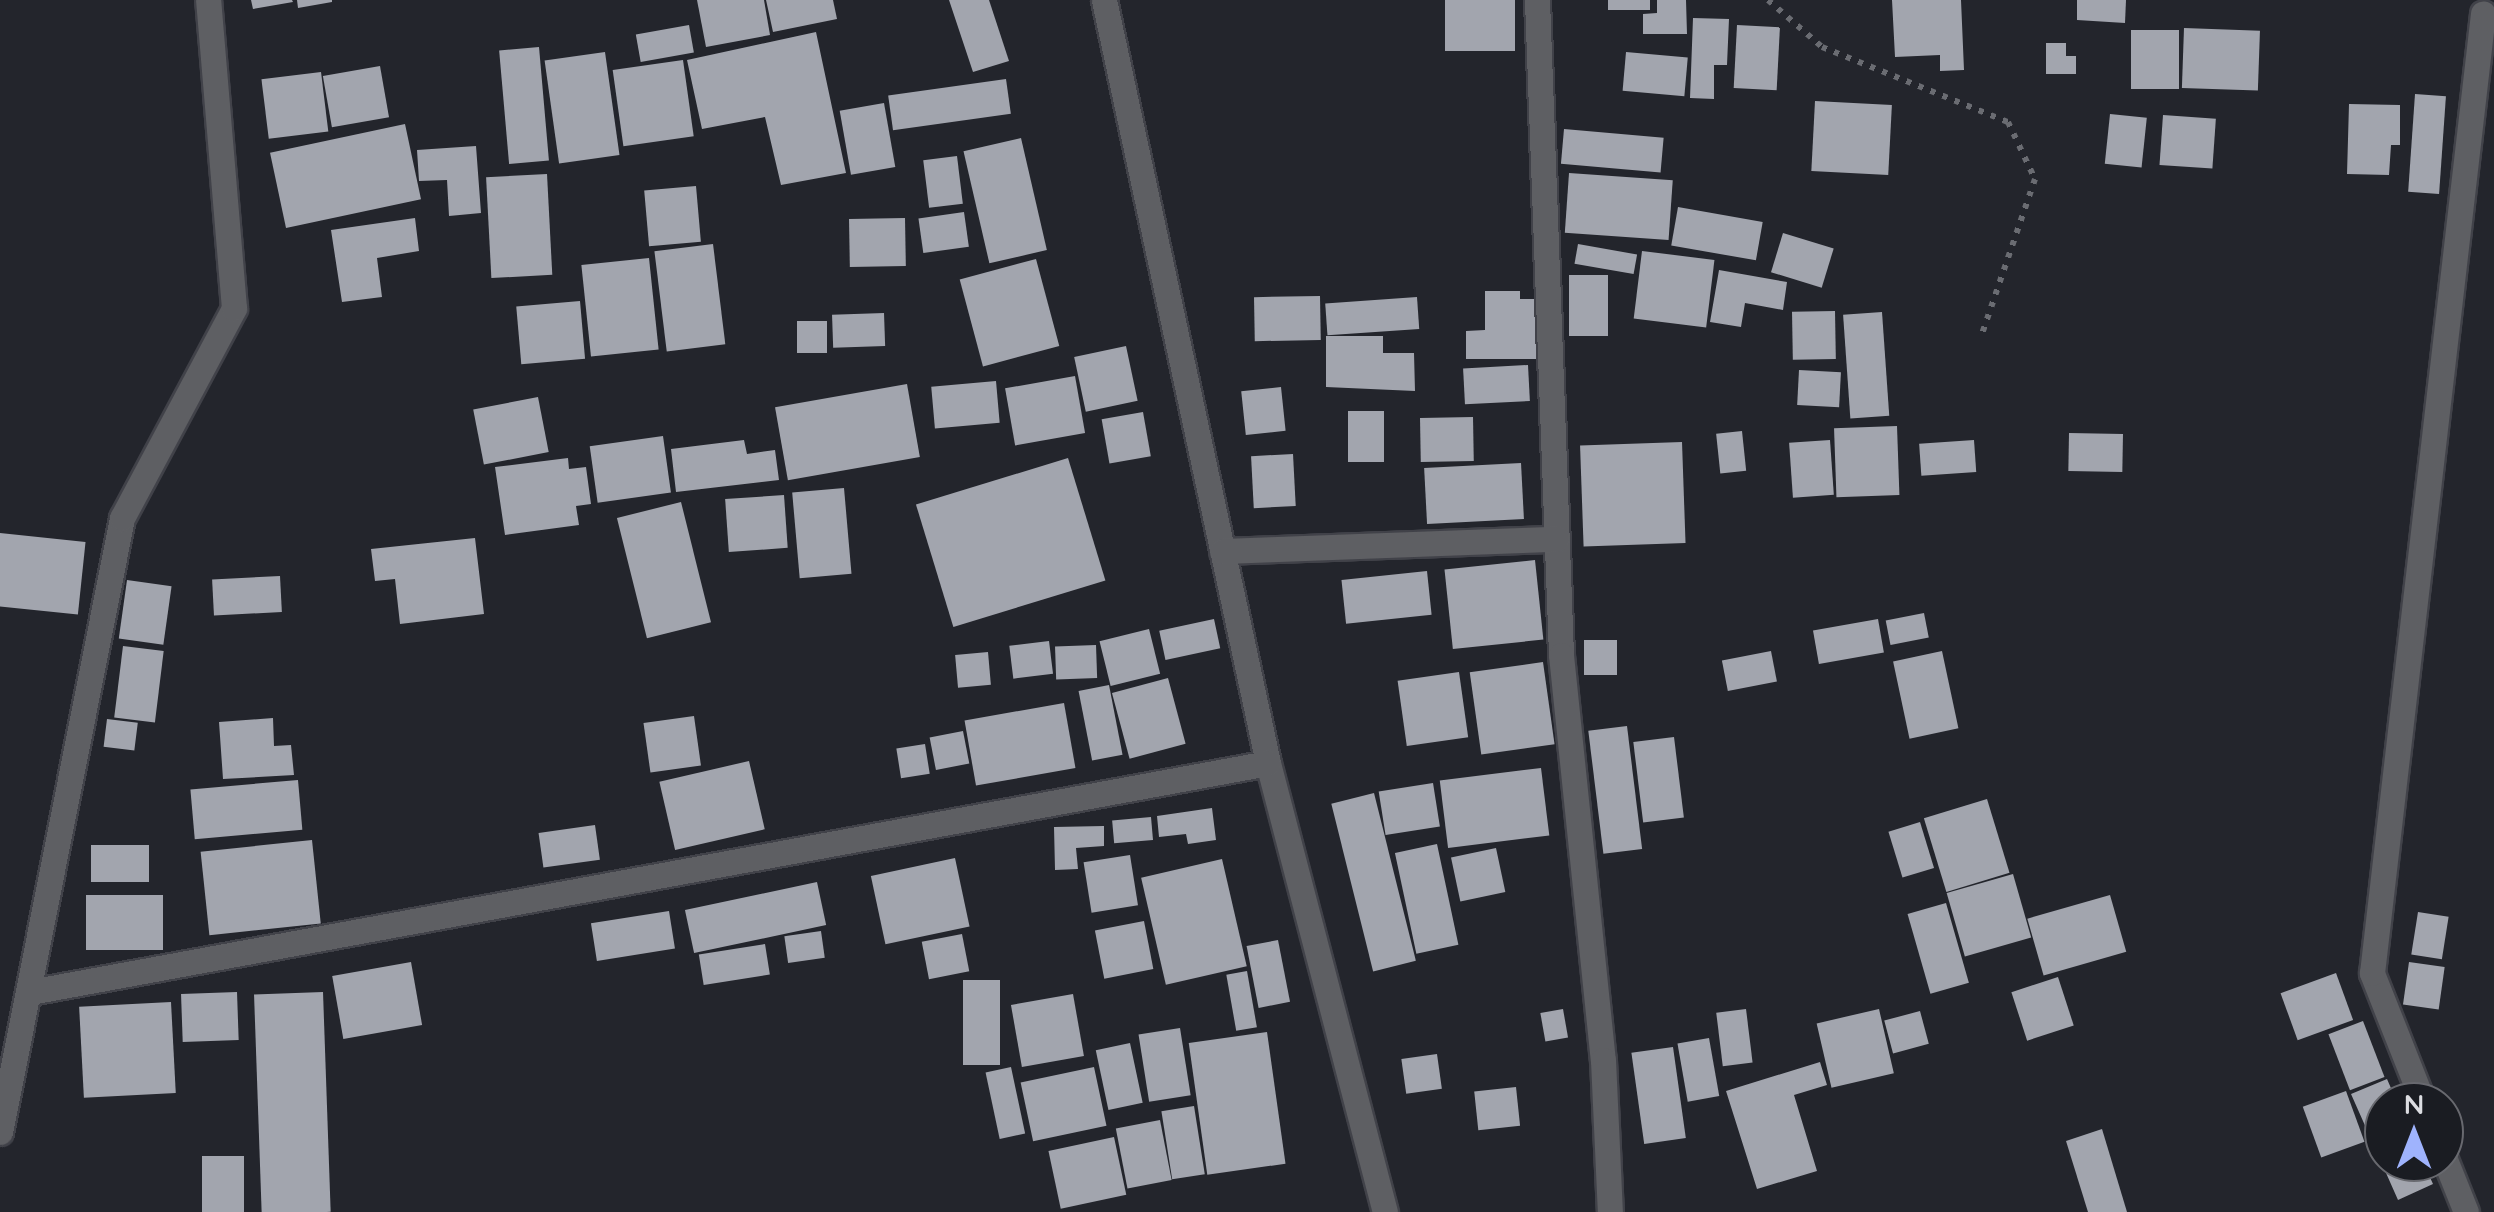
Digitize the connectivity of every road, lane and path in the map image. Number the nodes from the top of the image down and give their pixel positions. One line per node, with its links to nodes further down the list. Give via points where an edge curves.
1 (208, 0): 10 (street, via 234,308 122,518)
2 (1104, 0): 8 (street)
3 (1537, 0): 7 (street)
4 (1768, 0): 6 (path, via 1822,47 2008,122 2035,179)
5 (2488, 9): 11 (street, via 2372,973)
6 (1980, 338)
7 (1557, 539): 8 (street); 15 (street, via 1560,655 1602,1060)
8 (1222, 551): 9 (street)
9 (1268, 762): 10 (street); 14 (street)
10 (30, 992): 12 (street)
11 (2414, 1082)
12 (0, 1132)
13 (2454, 1182): 16 (street)
14 (1385, 1212)
15 (1610, 1212)
16 (2466, 1212)

